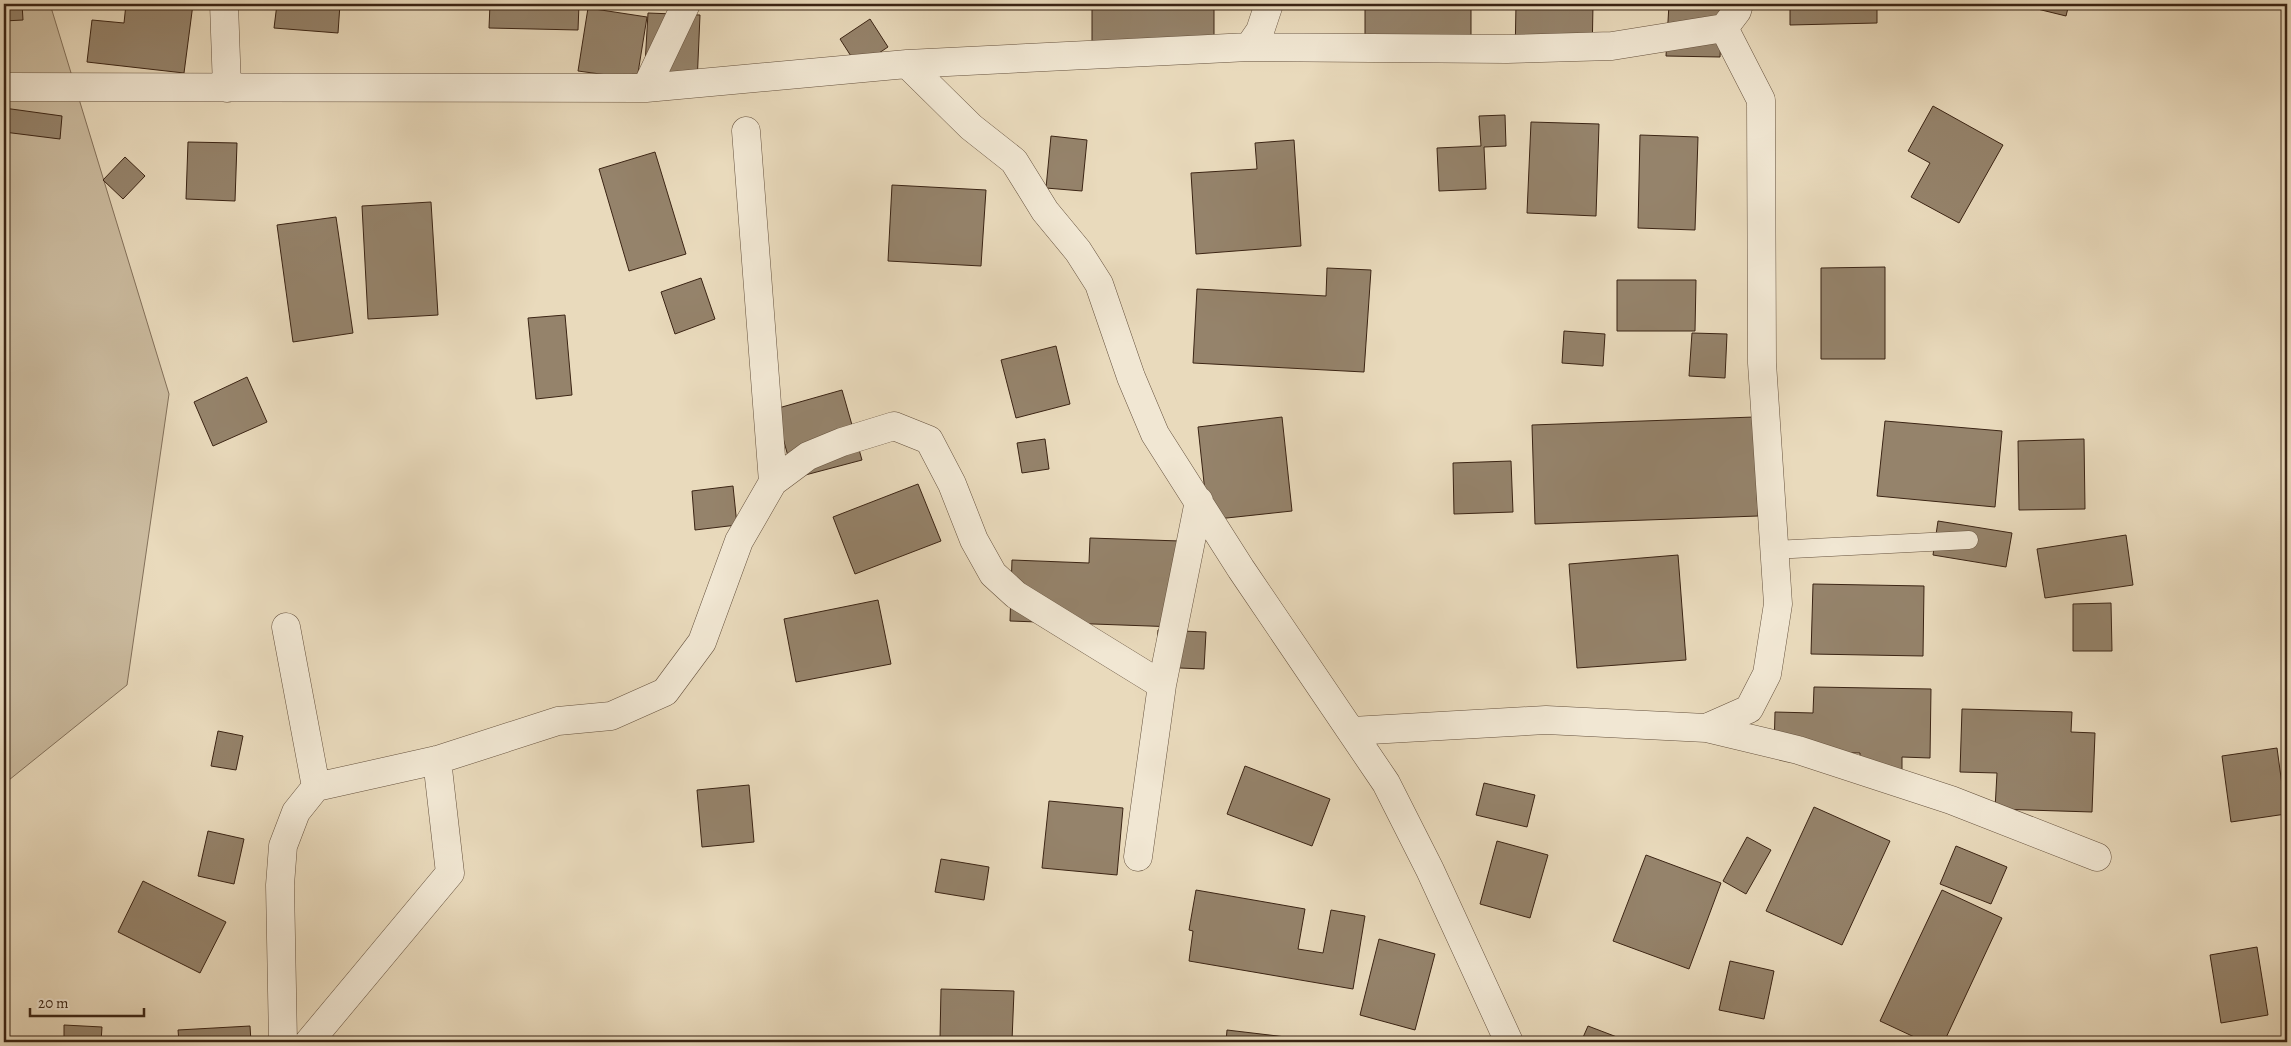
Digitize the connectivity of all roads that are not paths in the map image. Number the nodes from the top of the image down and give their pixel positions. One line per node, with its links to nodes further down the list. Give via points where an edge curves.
1 (224, 4): 9 (street)
2 (686, 4): 10 (street)
3 (1269, 4): 6 (street, via 1260,31)
4 (1739, 4): 5 (street)
5 (1724, 28): 6 (street, via 1612,46); 15 (street, via 1761,100 1762,363)
6 (1249, 48): 7 (street)
7 (907, 64): 10 (street); 13 (street, via 971,127 1014,161 1045,211 1078,250 1099,284 1131,377 1155,434)
8 (4, 87): 9 (street)
9 (227, 88): 10 (street)
10 (646, 88)
11 (746, 131): 12 (street)
12 (773, 482): 17 (street, via 808,456 894,426 929,440 993,574 1016,595); 20 (street, via 739,541 702,642 665,692 611,716 558,721)
13 (1199, 501): 17 (street); 19 (street)
14 (1969, 540): 15 (lane)
15 (1774, 550): 18 (street, via 1778,604 1767,674 1749,709)
16 (286, 627): 21 (street)
17 (1162, 685): 22 (street)
18 (1706, 728): 19 (street, via 1546,720); 23 (street, via 1798,750 1951,800)
19 (1352, 731): 26 (street, via 1386,783 1430,870)
20 (437, 760): 21 (street); 25 (street, via 450,874)
21 (316, 787): 24 (street, via 296,812 283,846 280,885)
22 (1138, 857)
23 (2097, 857)
24 (283, 1042)
25 (309, 1042)
26 (1509, 1042)

